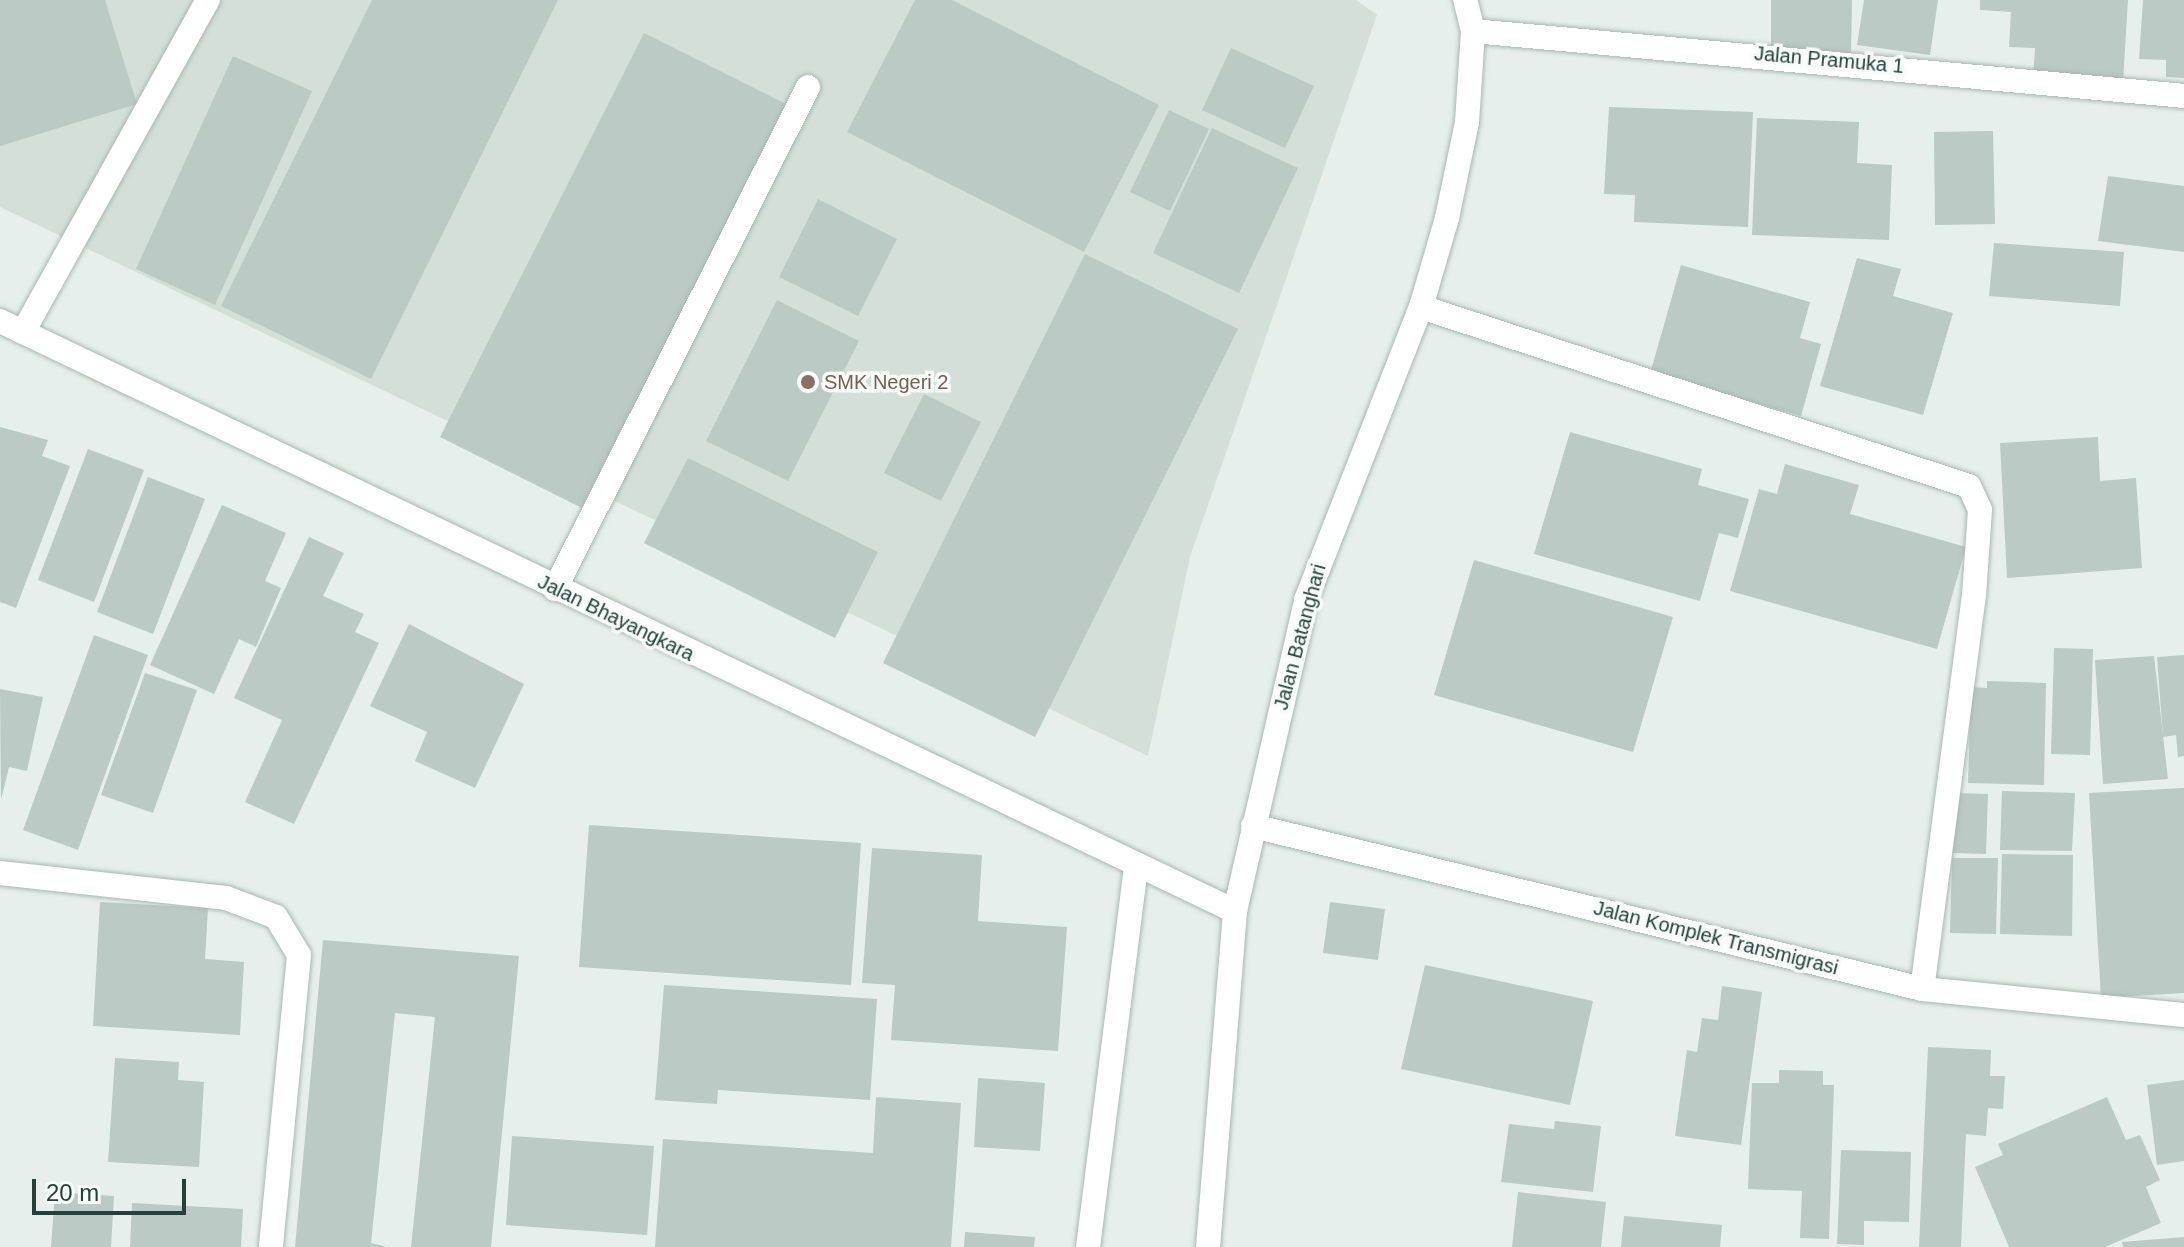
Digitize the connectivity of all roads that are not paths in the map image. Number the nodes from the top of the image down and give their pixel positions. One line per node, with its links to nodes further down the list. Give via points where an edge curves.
1 (208, 0): 8 (street)
2 (1465, 0): 3 (street, Jalan Batanghari)
3 (1473, 31): 5 (street, Jalan Pramuka 1); 6 (street, Jalan Batanghari, via 1467,122)
4 (808, 87): 9 (street)
5 (2184, 96)
6 (1421, 307): 10 (street, Jalan Batanghari, via 1306,600); 14 (street, via 1969,486 1980,510 1974,595)
7 (0, 321): 8 (street, Jalan Bhayangkara)
8 (23, 332): 9 (street, Jalan Bhayangkara)
9 (555, 589): 11 (street, Jalan Bhayangkara)
10 (1253, 826): 13 (street, Jalan Batanghari); 14 (street, Jalan Komplek Transmigrasi)
11 (1136, 869): 13 (street, Jalan Bhayangkara); 17 (street)
12 (0, 873): 16 (street, via 226,898 276,917 299,955)
13 (1235, 911): 18 (street, Jalan Batanghari)
14 (1922, 989): 15 (street, Jalan Komplek Transmigrasi)
15 (2184, 1015)
16 (271, 1247)
17 (1088, 1247)
18 (1208, 1247)

